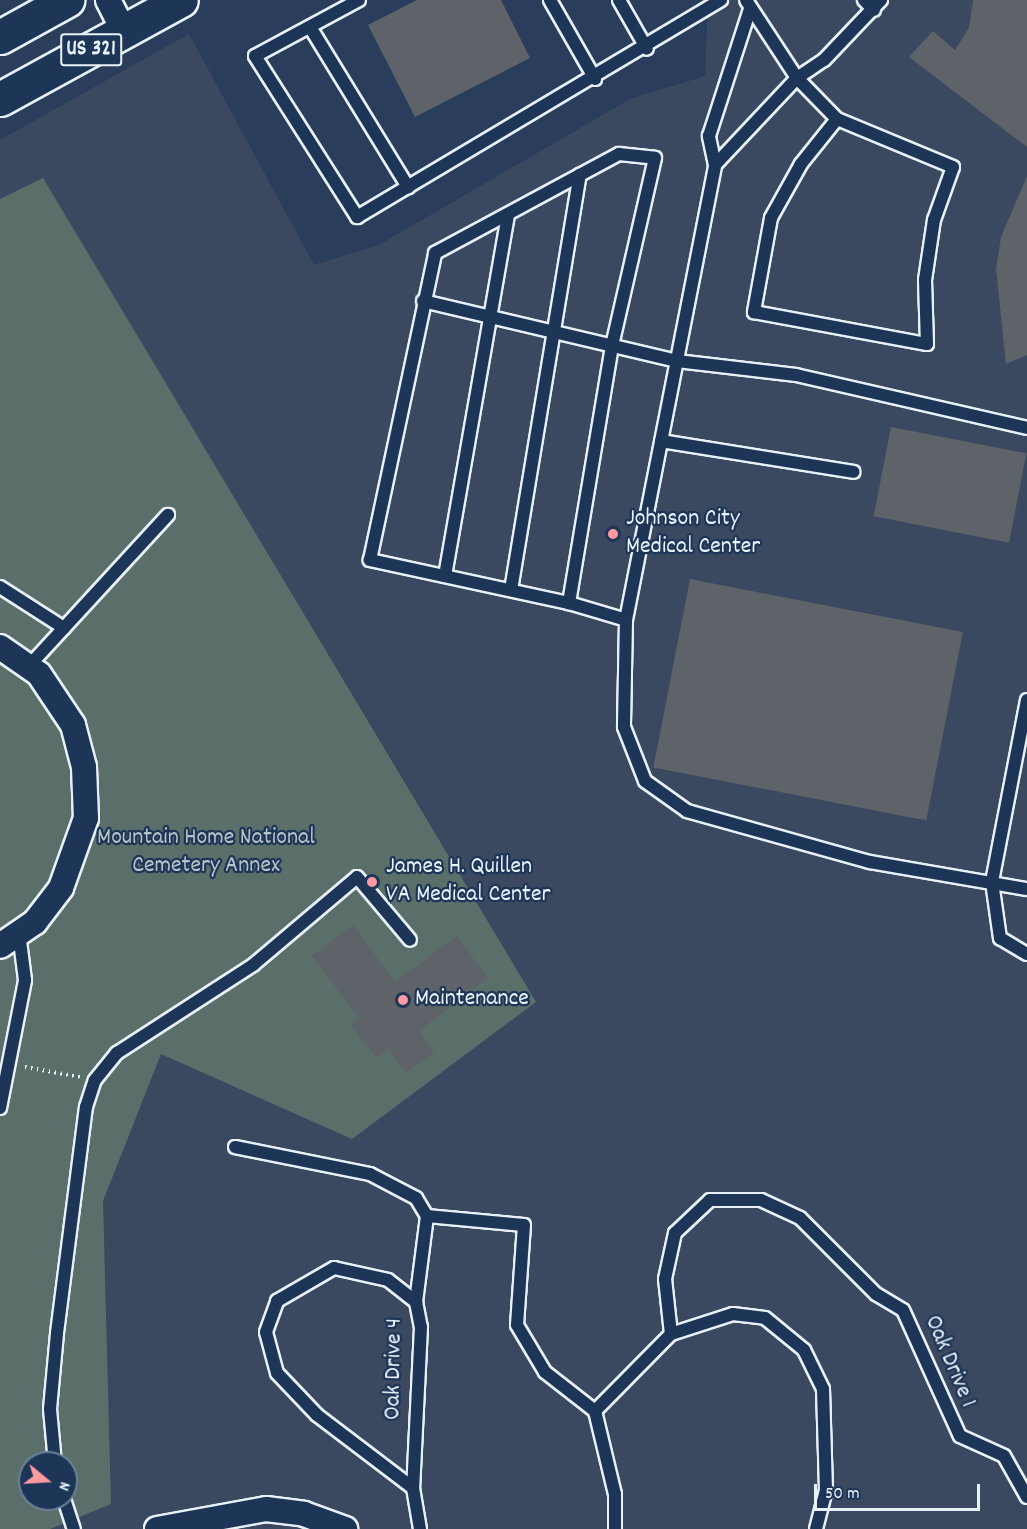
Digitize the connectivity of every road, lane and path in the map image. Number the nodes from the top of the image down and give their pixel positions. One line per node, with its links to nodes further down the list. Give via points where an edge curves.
1 (67, 0): 13 (highway, US 321)
2 (108, 0): 12 (street)
3 (181, 0): 12 (highway, US 321)
4 (359, 0): 11 (lane)
5 (550, 0): 16 (lane)
6 (619, 0): 14 (lane)
7 (722, 0): 14 (lane)
8 (864, 0): 10 (lane)
9 (748, 4): 15 (lane); 19 (lane, via 709,136)
10 (878, 5): 15 (lane, via 824,60)
11 (310, 27): 21 (lane); 21 (lane, via 255,56 357,217)
12 (124, 31): 17 (highway, US 321)
13 (0, 37)
14 (647, 48): 16 (lane)
15 (797, 78): 18 (lane); 19 (lane, via 730,143)
16 (595, 79): 21 (lane)
17 (0, 99)
18 (837, 118): 18 (lane, via 953,167 934,220 925,280 927,344 754,312 771,218 801,164)
19 (715, 165): 27 (lane)
20 (580, 176): 22 (lane); 25 (lane); 26 (lane, via 619,154 655,158)
21 (408, 187)
22 (508, 214): 23 (lane, via 435,253); 24 (lane)
23 (423, 301): 24 (lane); 32 (lane, via 369,560)
24 (489, 316): 25 (lane); 32 (lane)
25 (553, 332): 26 (lane); 34 (lane)
26 (612, 346): 27 (lane); 35 (lane)
27 (677, 361): 28 (lane, via 796,375); 29 (lane)
28 (1027, 428)
29 (661, 441): 30 (lane); 36 (lane)
30 (854, 472)
31 (168, 515): 37 (lane)
32 (445, 576): 34 (lane)
33 (0, 587): 37 (lane)
34 (511, 590): 35 (lane)
35 (569, 603): 36 (lane)
36 (626, 620): 41 (lane, via 624,727 645,781 687,811 870,862)
37 (64, 628): 39 (lane)
38 (0, 647): 39 (street)
39 (28, 667): 43 (street, via 73,724 84,767 86,818 61,888)
40 (1027, 700): 41 (lane)
41 (992, 882): 42 (lane); 45 (lane, via 1000,938)
42 (1027, 889)
43 (10, 939): 46 (lane, via 26,980)
44 (410, 940): 47 (lane, via 357,877 253,964 117,1053)
45 (1027, 954)
46 (9, 1064): 47 (path); 48 (lane)
47 (95, 1080): 54 (lane, via 86,1107 57,1333 50,1409)
48 (0, 1108)
49 (235, 1147): 50 (lane, via 370,1174 417,1198)
50 (427, 1216): 51 (lane, via 428,1237); 53 (lane, via 524,1225 517,1325 545,1372)
51 (416, 1302): 55 (lane, Oak Drive 4, via 421,1327); 55 (lane, Oak Drive 4, via 388,1280 334,1268 277,1301 266,1332 278,1372 317,1415)
52 (671, 1334): 53 (lane); 56 (lane, Oak Drive 1, via 665,1279 675,1233 710,1200 761,1200 800,1218 876,1294 903,1310 960,1436 1004,1456); 63 (lane, via 733,1314 765,1318 804,1350 823,1389 828,1433 826,1490)
53 (595, 1411): 62 (lane, via 615,1494)
54 (54, 1451)
55 (413, 1488): 61 (lane, Oak Drive 4)
56 (1027, 1497)
57 (68, 1511): 58 (lane)
58 (74, 1529)
59 (157, 1529): 60 (street, via 266,1509 304,1514)
60 (345, 1529)
61 (420, 1529)
62 (615, 1529)
63 (816, 1529)

